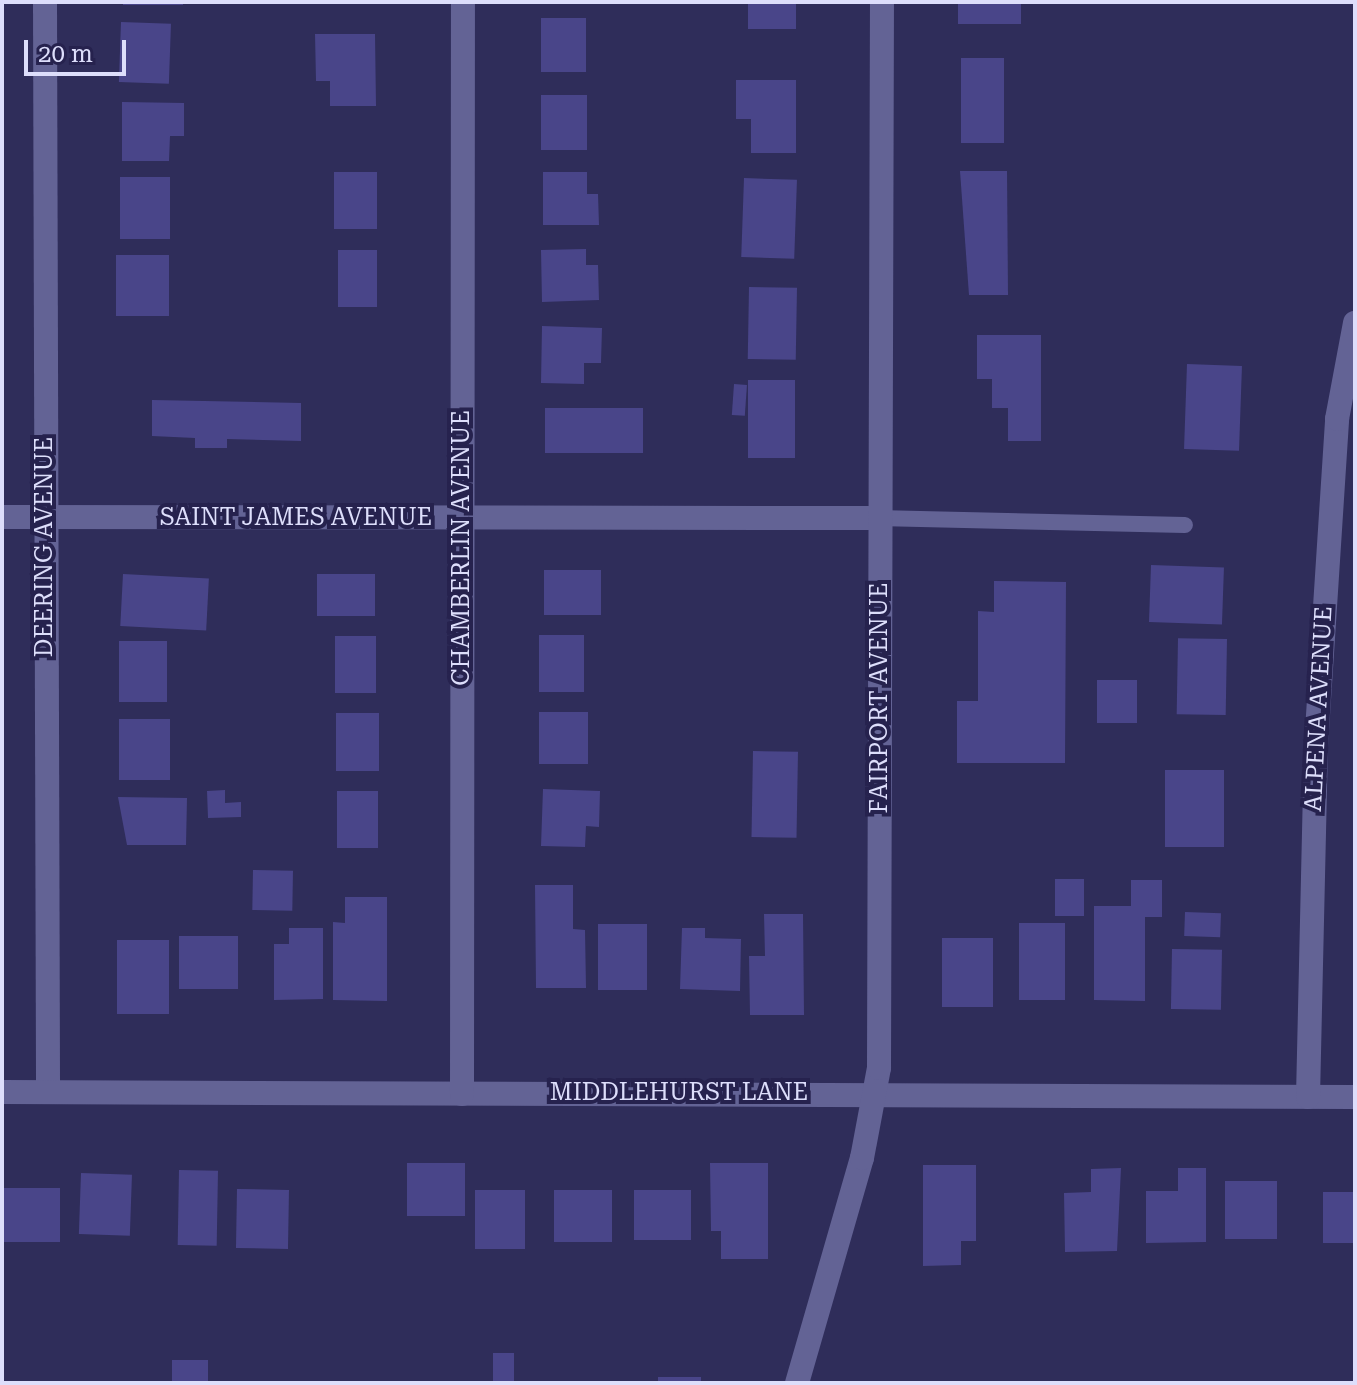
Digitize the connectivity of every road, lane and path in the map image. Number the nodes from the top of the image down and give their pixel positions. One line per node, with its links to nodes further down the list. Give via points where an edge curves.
1 (45, 2): 7 (street, DEERING AVENUE)
2 (463, 2): 8 (street, CHAMBERLIN AVENUE)
3 (882, 2): 9 (street, FAIRPORT AVENUE)
4 (1355, 323): 5 (street, ALPENA AVENUE)
5 (1343, 512): 15 (street, ALPENA AVENUE, via 1305,1026)
6 (2, 517): 7 (street, SAINT JAMES AVENUE)
7 (45, 517): 8 (street, SAINT JAMES AVENUE); 12 (street, DEERING AVENUE)
8 (462, 518): 9 (street, SAINT JAMES AVENUE); 13 (street, CHAMBERLIN AVENUE)
9 (877, 518): 10 (lane); 14 (street, FAIRPORT AVENUE)
10 (1185, 525)
11 (2, 1092): 12 (street, MIDDLEHURST LANE)
12 (48, 1092): 13 (street, MIDDLEHURST LANE)
13 (462, 1094): 14 (street, MIDDLEHURST LANE)
14 (874, 1094): 15 (street, MIDDLEHURST LANE); 17 (street, FAIRPORT AVENUE)
15 (1308, 1097): 16 (street, MIDDLEHURST LANE)
16 (1355, 1097)
17 (797, 1383)

